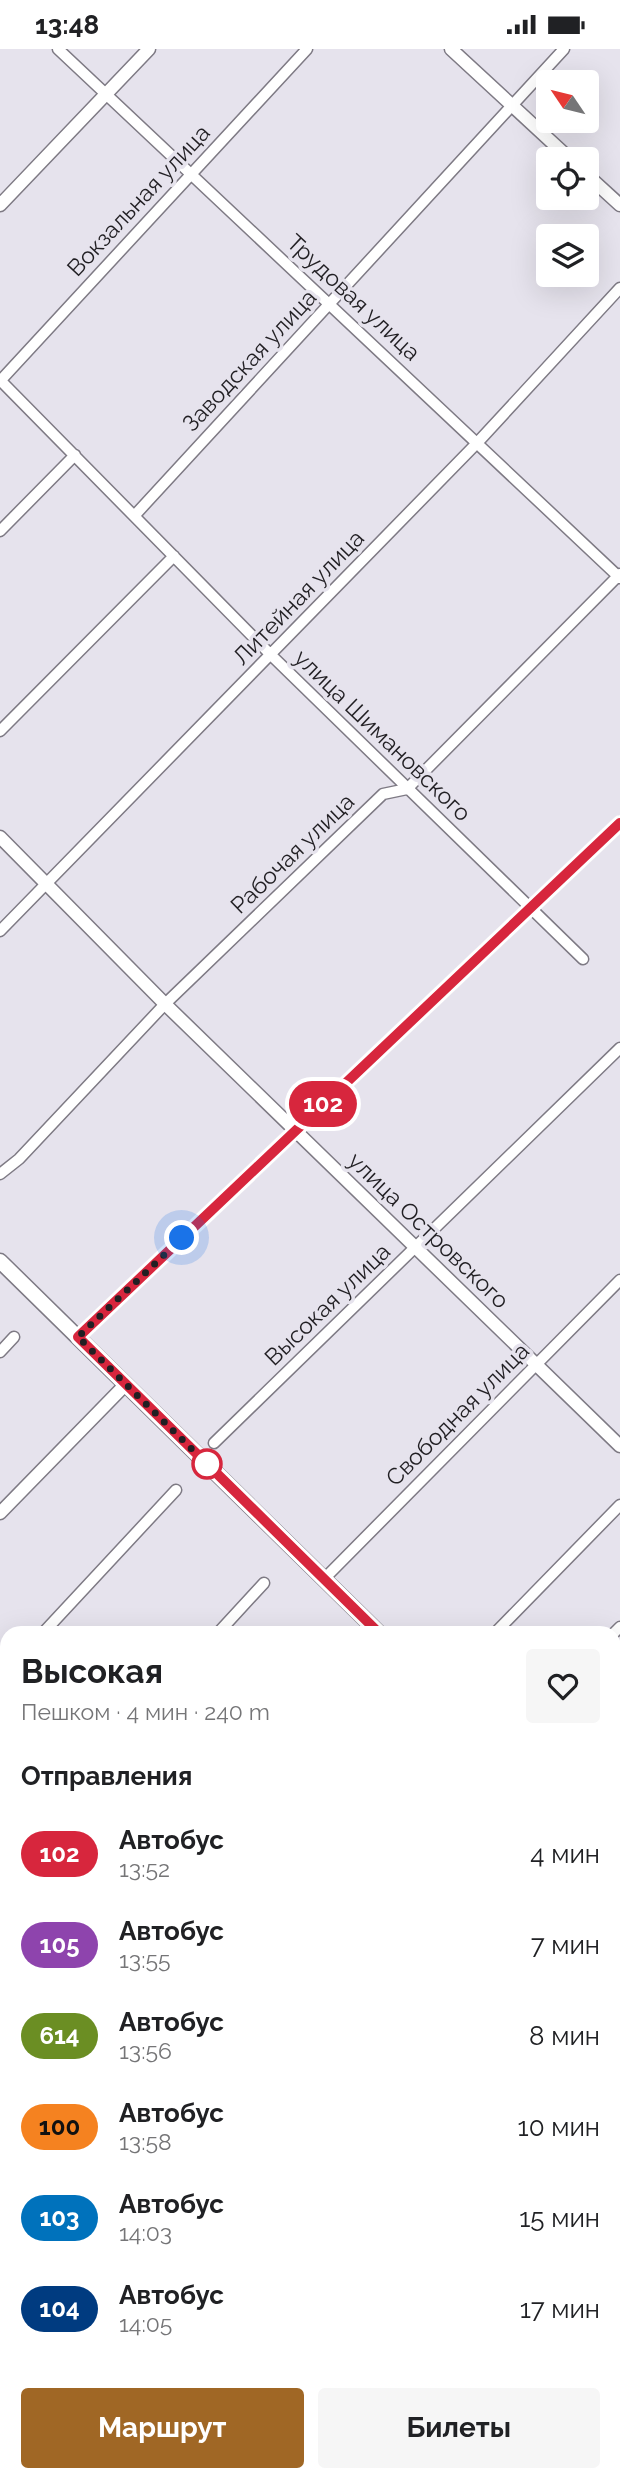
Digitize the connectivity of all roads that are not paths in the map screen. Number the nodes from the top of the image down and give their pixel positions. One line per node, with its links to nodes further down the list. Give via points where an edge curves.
1 (58, 49): 6 (street, Трудовая улица)
2 (149, 49): 6 (street)
3 (307, 49): 9 (street, Вокзальная улица)
4 (451, 49): 7 (street)
5 (564, 49): 7 (street, Заводская улица)
6 (106, 94): 9 (street, Трудовая улица); 11 (street)
7 (511, 106): 8 (street); 14 (street, Заводская улица)
8 (557, 147)
9 (190, 176): 14 (street, Трудовая улица); 15 (street, Вокзальная улица)
10 (599, 186): 12 (street)
11 (0, 205)
12 (620, 205)
13 (620, 288): 16 (street, Литейная улица)
14 (331, 302): 16 (street, Трудовая улица); 18 (street, Заводская улица)
15 (0, 380): 17 (street, улица Шимановского)
16 (478, 442): 21 (street, Трудовая улица); 22 (street, Литейная улица)
17 (75, 455): 18 (street, улица Шимановского); 19 (street)
18 (135, 515): 20 (street, улица Шимановского)
19 (0, 531)
20 (174, 556): 22 (street, улица Шимановского); 23 (street)
21 (619, 576): 24 (street, Рабочая улица)
22 (271, 655): 24 (street, улица Шимановского); 27 (street, Литейная улица)
23 (0, 731)
24 (407, 789): 28 (street, улица Шимановского); 31 (street, Рабочая улица, via 383,794)
25 (620, 823): 28 (street)
26 (0, 837): 27 (street, улица Островского)
27 (47, 885): 29 (street, Литейная улица); 31 (street, улица Островского)
28 (534, 908): 30 (street, улица Шимановского); 33 (street)
29 (0, 931)
30 (583, 959)
31 (166, 1004): 33 (street, улица Островского); 34 (street, Рабочая улица)
32 (620, 1048): 35 (street, Высокая улица)
33 (295, 1130): 35 (street, улица Островского); 39 (street)
34 (0, 1174)
35 (416, 1246): 41 (street, улица Островского); 43 (street, Высокая улица)
36 (0, 1261): 39 (main road)
37 (620, 1280): 41 (street, Свободная улица)
38 (14, 1337): 40 (street)
39 (78, 1337): 42 (main road)
40 (0, 1352)
41 (536, 1366): 44 (street, улица Островского); 48 (street, Свободная улица)
42 (127, 1384): 47 (street); 48 (main road)
43 (214, 1443)
44 (620, 1446)
45 (176, 1490): 50 (street)
46 (620, 1505): 53 (street)
47 (0, 1513)
48 (324, 1579): 52 (main road)
49 (264, 1583): 51 (street)
50 (50, 1626)
51 (224, 1626)
52 (372, 1626)
53 (502, 1626)

